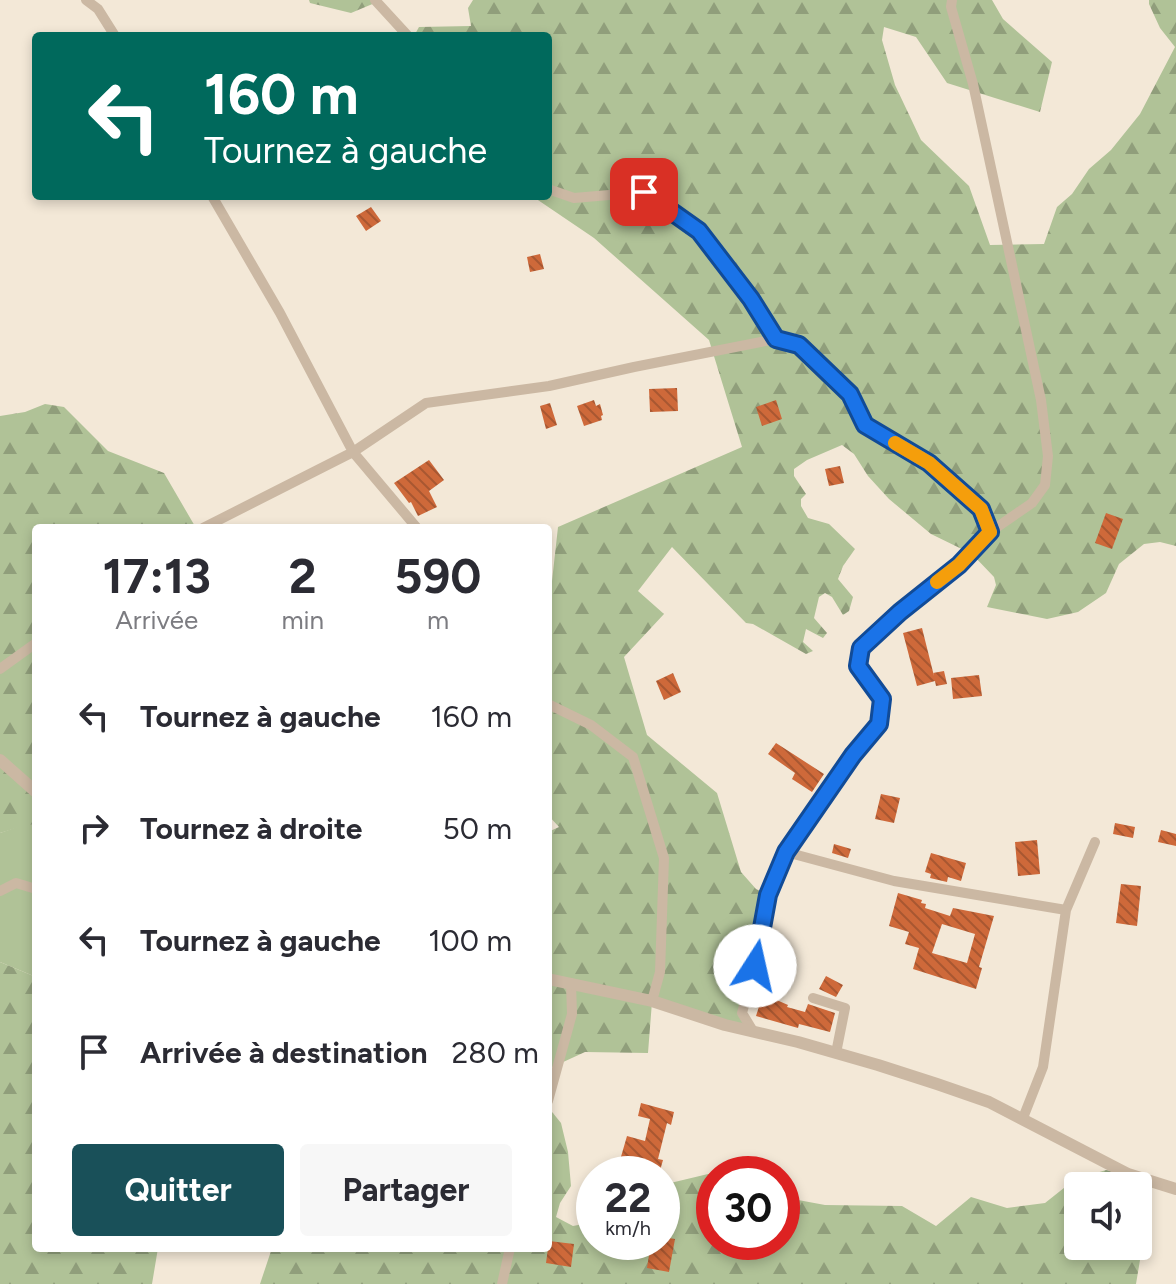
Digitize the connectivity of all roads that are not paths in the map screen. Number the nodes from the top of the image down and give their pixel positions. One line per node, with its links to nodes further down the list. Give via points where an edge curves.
1 (86, 0): 4 (street)
2 (375, 0): 5 (street)
3 (952, 0): 12 (street, via 1041,400 1048,456 1045,485 1032,503)
4 (112, 32)
5 (404, 32)
6 (552, 190): 8 (street, via 574,198 644,192 699,231)
7 (214, 200): 9 (street)
8 (776, 339): 9 (street, via 549,386 426,403); 12 (street, via 799,345 850,394 865,425 929,463 981,509)
9 (353, 452): 10 (street); 11 (street)
10 (211, 524)
11 (414, 524)
12 (990, 532): 19 (street, via 861,648 858,666 882,699 879,724)
13 (32, 646): 14 (street)
14 (0, 669)
15 (552, 706): 26 (street, via 591,725 633,757 664,858 660,972)
16 (0, 760): 17 (street)
17 (32, 788)
18 (1095, 842): 22 (street)
19 (786, 852): 22 (street, via 894,881); 27 (street, via 768,895 742,1013)
20 (32, 888): 21 (street, via 16,883)
21 (0, 891)
22 (1066, 910): 30 (street, via 1043,1067)
23 (552, 980): 24 (street)
24 (571, 983): 26 (street); 29 (street, via 572,1014)
25 (813, 998): 28 (street, via 845,1008)
26 (652, 1001): 27 (street)
27 (753, 1031): 28 (street)
28 (836, 1053): 30 (street)
29 (552, 1086)
30 (1023, 1118): 31 (street, via 1128,1174)
31 (1176, 1189)
32 (509, 1252): 33 (street)
33 (502, 1284)

